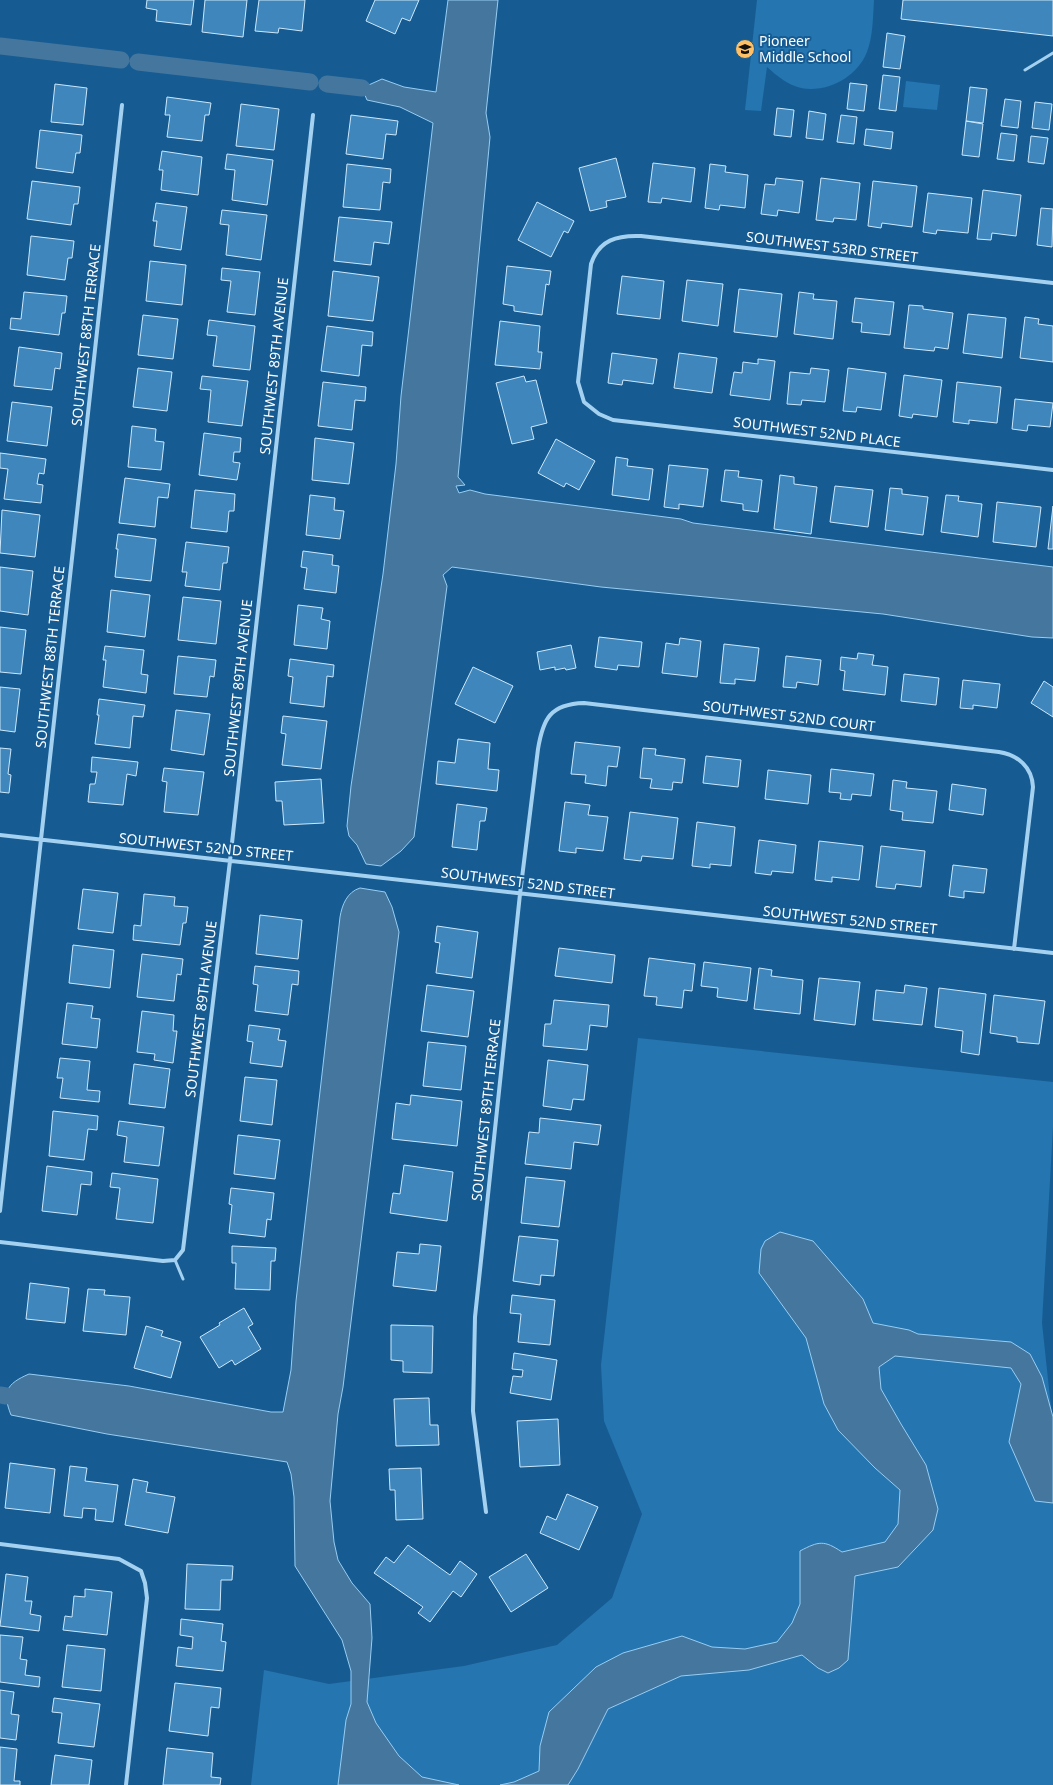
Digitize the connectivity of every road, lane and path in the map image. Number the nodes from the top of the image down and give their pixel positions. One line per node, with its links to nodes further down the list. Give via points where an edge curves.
1 (1053, 53): 2 (lane)
2 (1025, 70)
3 (122, 105): 10 (street, SOUTHWEST 88TH TERRACE)
4 (313, 115): 11 (street, SOUTHWEST 89TH AVENUE)
5 (1053, 283): 6 (street, SOUTHWEST 53RD STREET, via 641,236 622,236 610,240 601,247 591,264 578,382)
6 (584, 402): 7 (street, SOUTHWEST 52ND PLACE, via 599,414 613,420)
7 (1053, 470)
8 (550, 714): 12 (street, SOUTHWEST 89TH TERRACE, via 540,736); 13 (street, SOUTHWEST 52ND COURT, via 562,706 584,703 1000,752 1013,756 1025,764 1031,774 1033,787)
9 (0, 834): 10 (street, SOUTHWEST 52ND STREET)
10 (41, 839): 11 (street, SOUTHWEST 52ND STREET); 15 (street, SOUTHWEST 88TH TERRACE)
11 (230, 861): 12 (street, SOUTHWEST 52ND STREET); 17 (street, SOUTHWEST 89TH AVENUE, via 183,1250)
12 (520, 894): 13 (street, SOUTHWEST 52ND STREET); 19 (street, SOUTHWEST 89TH TERRACE, via 475,1317 473,1411)
13 (1014, 949): 14 (street, SOUTHWEST 52ND STREET)
14 (1053, 953)
15 (0, 1211)
16 (0, 1242): 17 (street, via 163,1261)
17 (175, 1260): 18 (lane)
18 (183, 1279)
19 (486, 1512)
20 (0, 1544): 21 (street, via 119,1559 141,1571 146,1598)
21 (126, 1785)

